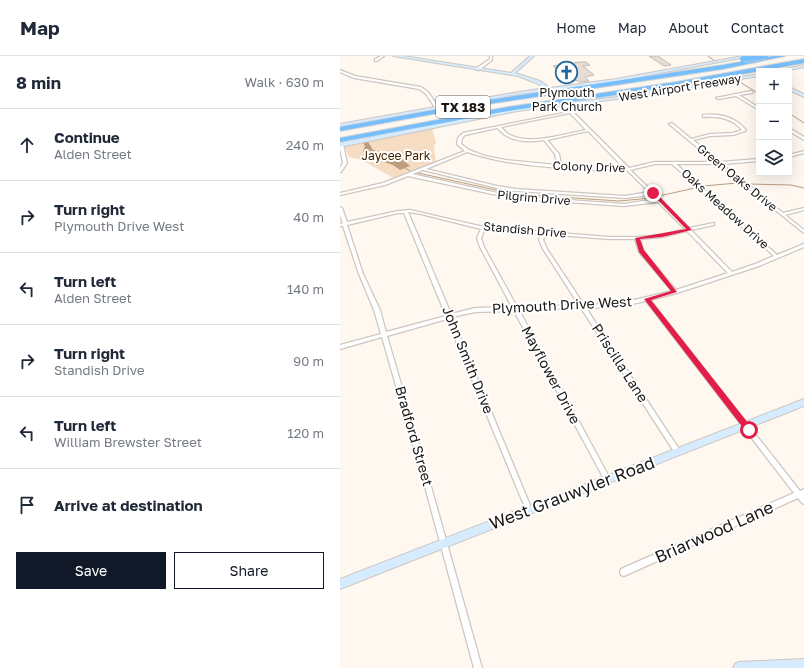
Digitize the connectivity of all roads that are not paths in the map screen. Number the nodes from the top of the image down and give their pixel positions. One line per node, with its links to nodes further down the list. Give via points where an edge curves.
1 (383, 56): 9 (street)
2 (395, 56): 13 (main road)
3 (491, 56): 13 (street, via 491,59)
4 (532, 56): 15 (main road)
5 (750, 56): 20 (main road, West Airport Freeway)
6 (765, 56): 17 (highway); 20 (highway, bridge)
7 (804, 57): 8 (highway); 24 (highway); 39 (highway, via 672,81 515,103)
8 (781, 58): 17 (highway, TX 183); 20 (highway, via 680,77); 39 (highway, via 683,78 508,104)
9 (376, 60)
10 (804, 64): 11 (highway); 12 (main road); 24 (highway, TX 183)
11 (785, 68)
12 (790, 68)
13 (478, 69): 15 (main road)
14 (340, 71): 30 (street, via 354,77 420,88 427,93)
15 (512, 74): 21 (main road, via 536,80)
16 (756, 75): 18 (highway)
17 (663, 76): 20 (highway, TX 183)
18 (725, 81): 19 (main road, West Airport Freeway)
19 (701, 85): 28 (highway)
20 (587, 86): 21 (main road, West Airport Freeway); 36 (highway, TX 183)
21 (549, 89): 30 (main road, West Airport Freeway)
22 (792, 90): 26 (main road)
23 (751, 92): 25 (street)
24 (615, 93): 28 (highway, TX 183)
25 (737, 95): 27 (street); 29 (street)
26 (804, 96)
27 (718, 98)
28 (563, 102): 31 (street); 43 (highway, TX 183, via 502,110)
29 (756, 107)
30 (437, 108): 34 (main road, West Airport Freeway)
31 (572, 112): 35 (street); 37 (street)
32 (704, 116): 42 (street, via 727,118 744,130)
33 (671, 124): 42 (street, Green Oaks Drive)
34 (340, 126)
35 (498, 127): 40 (street, via 505,134 516,138); 44 (street, via 462,136 459,144)
36 (340, 129)
37 (589, 130): 40 (street); 53 (street)
38 (792, 131): 41 (street)
39 (340, 135)
40 (545, 139): 51 (street, via 557,154)
41 (804, 139)
42 (690, 140): 50 (street, Green Oaks Drive)
43 (340, 143): 47 (street)
44 (467, 151): 51 (street, Colony Drive, via 512,162); 52 (street)
45 (804, 152): 46 (street)
46 (792, 155)
47 (342, 157): 54 (street, via 345,163)
48 (756, 160): 50 (street, Colony Drive)
49 (673, 163): 50 (street, Colony Drive); 53 (street, Colony Drive, via 655,163); 71 (street, Oaks Meadow Drive)
50 (719, 164): 62 (street, Green Oaks Drive)
51 (559, 166): 53 (street, Colony Drive)
52 (423, 169): 55 (street); 56 (street, Pilgrim Drive, via 516,190 625,197)
53 (629, 169): 56 (street)
54 (340, 171)
55 (409, 174): 57 (street, via 380,185); 58 (street, Pilgrim Drive, via 511,197 624,205)
56 (653, 193): 58 (street)
57 (340, 194)
58 (660, 200): 66 (street)
59 (340, 208): 64 (street, Bradford Street)
60 (804, 209): 62 (street)
61 (406, 212): 64 (street, Standish Drive); 65 (street, Standish Drive, via 421,213); 77 (street, John Smith Drive)
62 (782, 214): 67 (street, Green Oaks Drive)
63 (712, 224): 66 (street, Standish Drive)
64 (343, 225): 78 (street, Bradford Street)
65 (484, 228): 68 (street, Standish Drive); 76 (street, Mayflower Drive, via 480,235 480,243)
66 (690, 230): 69 (street, Standish Drive); 72 (street)
67 (804, 232)
68 (543, 233): 69 (street, Standish Drive); 75 (street, Priscilla Lane, via 542,243)
69 (637, 238): 73 (street, via 641,251)
70 (804, 246): 71 (street, Plymouth Drive West)
71 (776, 256): 72 (street, Plymouth Drive West)
72 (732, 273): 73 (street, Plymouth Drive West)
73 (674, 292): 74 (street, Plymouth Drive West)
74 (647, 299): 75 (street, Plymouth Drive West); 81 (street)
75 (583, 306): 76 (street, Plymouth Drive West); 82 (street, Priscilla Lane)
76 (515, 308): 77 (street, Plymouth Drive West, via 475,310); 83 (street, Mayflower Drive)
77 (450, 316): 78 (street, Plymouth Drive West); 86 (street, John Smith Drive)
78 (385, 334): 79 (street, Plymouth Drive West); 87 (street, Bradford Street)
79 (340, 347)
80 (804, 402): 81 (main road, West Grauwyler Road)
81 (745, 425): 82 (main road, West Grauwyler Road); 84 (street)
82 (677, 452): 83 (main road, West Grauwyler Road)
83 (607, 479): 86 (main road, West Grauwyler Road)
84 (802, 493): 85 (street); 88 (street, Briarwood Lane)
85 (804, 501)
86 (529, 510): 87 (main road, West Grauwyler Road)
87 (444, 543): 89 (main road, West Grauwyler Road); 91 (street, Bradford Street)
88 (624, 572)
89 (340, 584)
90 (804, 665): 92 (main road)
91 (478, 668)
92 (739, 668)

